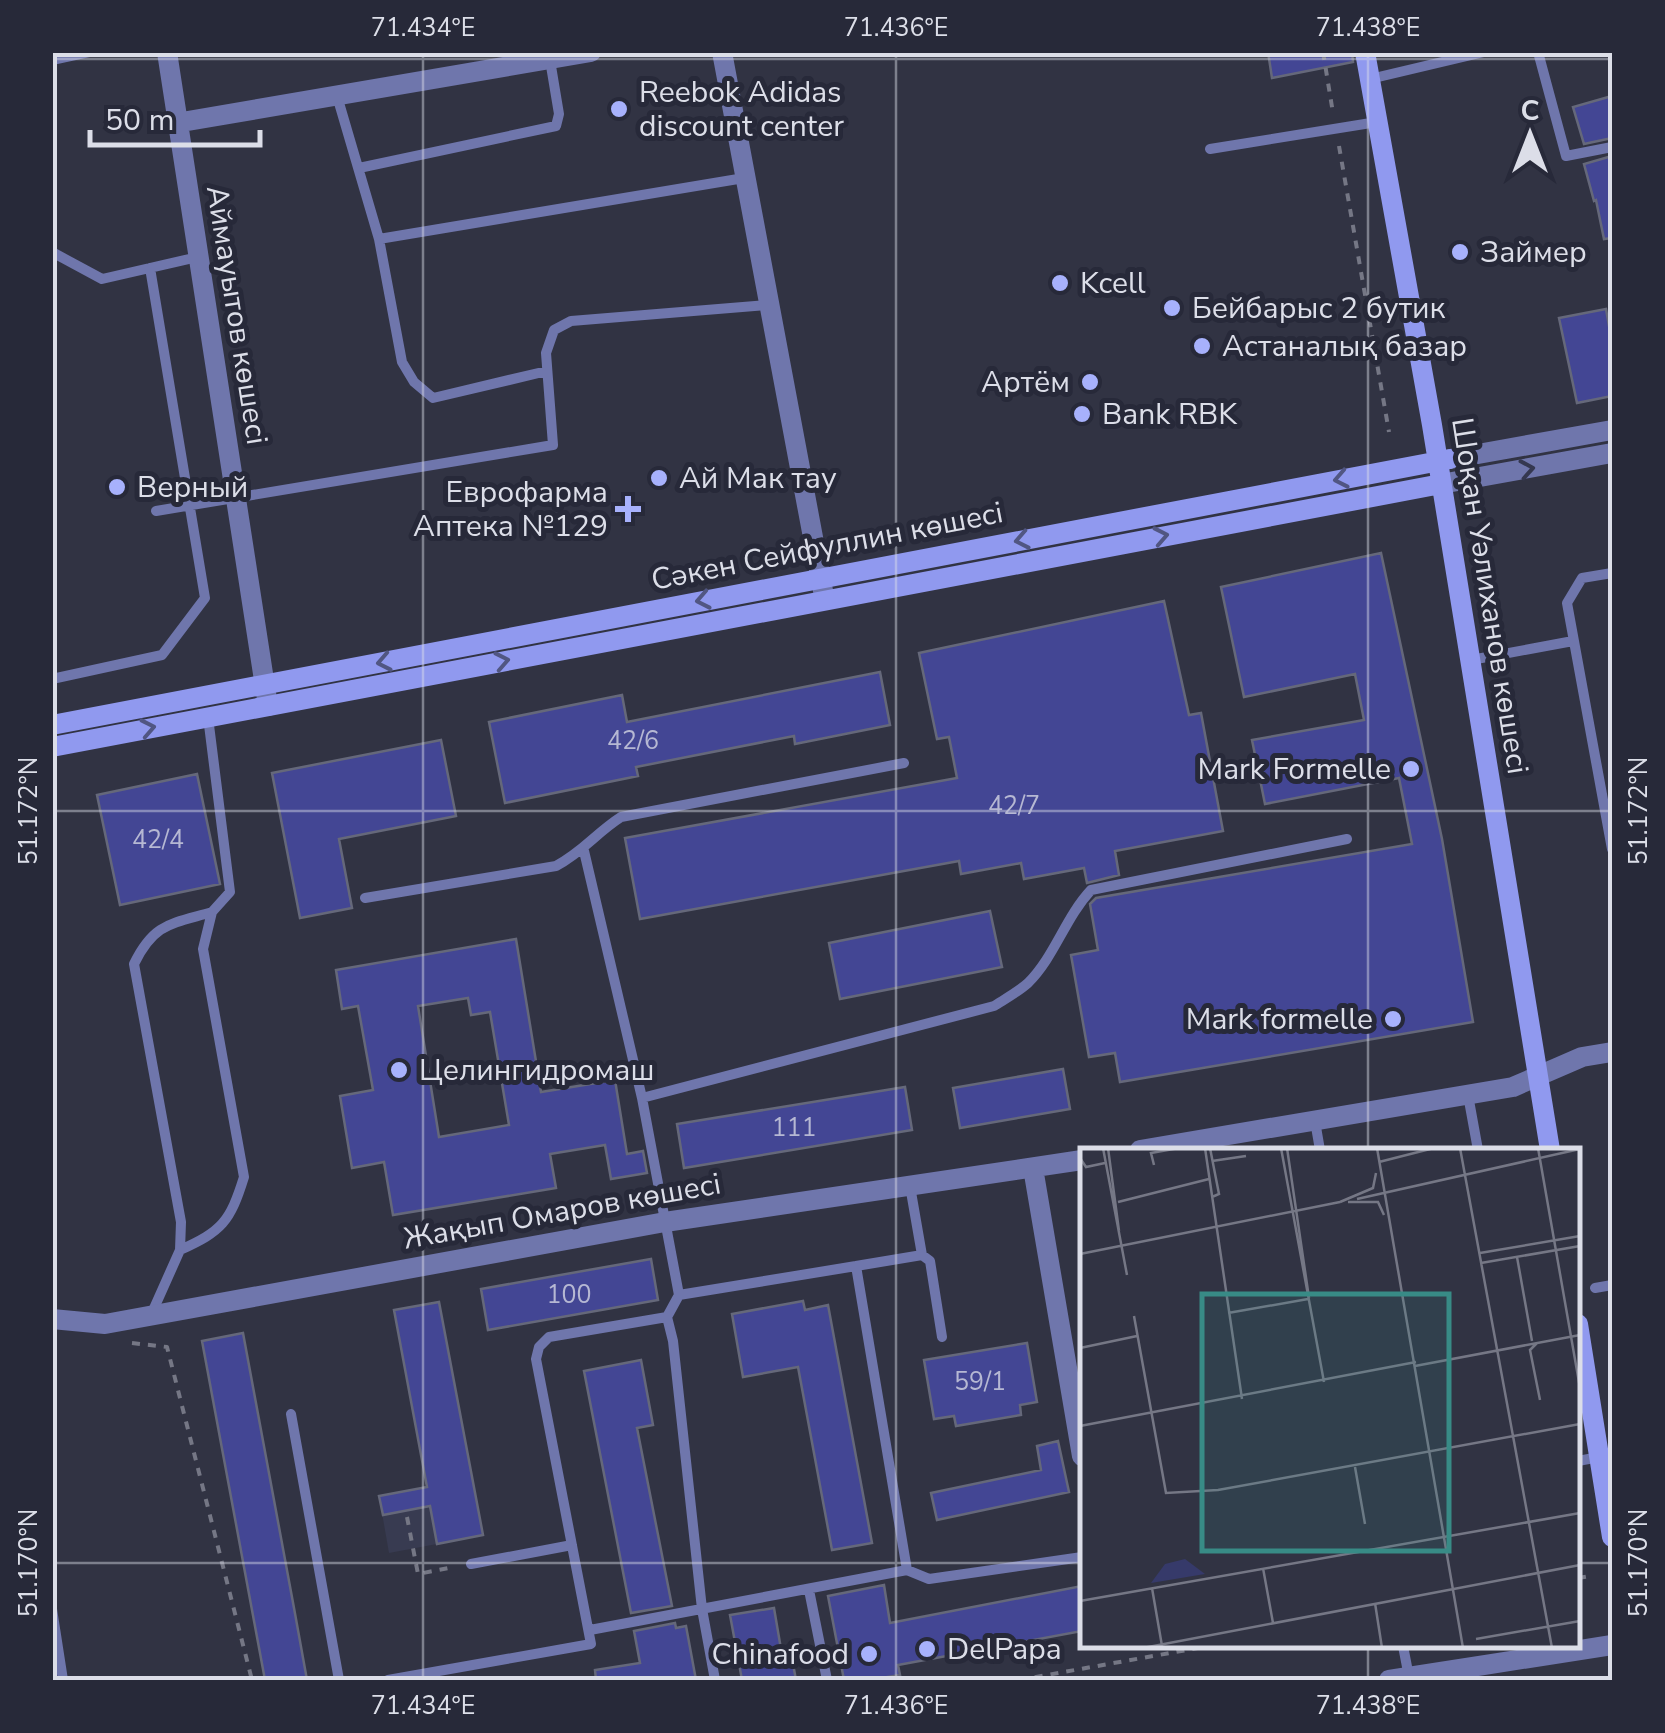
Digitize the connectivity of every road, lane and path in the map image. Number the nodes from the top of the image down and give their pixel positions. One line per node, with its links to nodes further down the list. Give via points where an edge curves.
1 (89, 52): 9 (lane)
2 (167, 52): 13 (street, Аймауытов көшесі)
3 (592, 52): 10 (street)
4 (722, 52): 19 (street)
5 (1323, 52): 15 (path)
6 (1366, 52): 11 (main road, Шоқан Уәлиханов көшесі)
7 (1484, 52): 11 (lane)
8 (1538, 52): 16 (lane, via 1566,156)
9 (52, 60)
10 (550, 60): 12 (street); 18 (lane, via 556,126)
11 (1370, 78): 14 (main road, Шоқан Уәлиханов көшесі)
12 (337, 96): 13 (street); 18 (lane)
13 (176, 122): 22 (street, Аймауытов көшесі)
14 (1378, 122): 15 (lane); 29 (main road, Шоқан Уәлиханов көшесі)
15 (1336, 128): 17 (lane); 27 (path)
16 (1612, 147)
17 (1210, 149)
18 (359, 168): 20 (lane)
19 (744, 178): 20 (lane); 24 (street)
20 (379, 240): 25 (lane, via 402,362 433,398)
21 (52, 252): 23 (lane, via 102,279)
22 (198, 257): 23 (lane); 31 (street, Аймауытов көшесі)
23 (150, 268): 32 (lane)
24 (767, 305): 25 (lane, via 571,321 554,330); 37 (street)
25 (547, 371): 31 (lane, via 552,445)
26 (1612, 430): 29 (street, Сәкен Сейфуллин көшесі)
27 (1390, 432)
28 (1612, 453): 30 (street, Сәкен Сейфуллин көшесі, one-way to 28)
29 (1444, 460): 30 (main road, Шоқан Уәлиханов көшесі); 37 (main road, Сәкен Сейфуллин көшесі, one-way to 37)
30 (1440, 484): 38 (main road, Сәкен Сейфуллин көшесі, one-way to 30); 40 (main road, Шоқан Уәлиханов көшесі)
31 (235, 498): 32 (lane); 42 (street, Аймауытов көшесі)
32 (190, 507): 34 (lane); 41 (lane, via 205,598 162,655)
33 (1488, 510): 35 (path)
34 (156, 511)
35 (1475, 512)
36 (1612, 572): 39 (lane, via 1582,578 1567,603)
37 (820, 578): 38 (street); 42 (main road, Сәкен Сейфуллин көшесі, one-way to 42)
38 (824, 600): 42 (main road, Сәкен Сейфуллин көшесі, one-way to 38)
39 (1574, 641): 40 (lane); 48 (lane)
40 (1470, 661): 53 (main road, Шоқан Уәлиханов көшесі)
41 (52, 679)
42 (266, 695): 43 (main road, Сәкен Сейфуллин көшесі); 44 (main road, Сәкен Сейфуллин көшесі)
43 (208, 717): 45 (main road, Сәкен Сейфуллин көшесі, one-way to 43); 51 (lane, via 230,892)
44 (52, 725)
45 (52, 747)
46 (904, 762): 49 (lane, via 621,817)
47 (1348, 839): 55 (lane, via 1091,890 1028,982 994,1006)
48 (1612, 849)
49 (584, 851): 50 (lane, via 556,866); 55 (lane)
50 (365, 898)
51 (212, 912): 65 (lane, via 203,949 244,1177 215,1234); 65 (lane, via 147,937 134,964 182,1222)
52 (1612, 1052): 53 (street)
53 (1538, 1077): 54 (street); 60 (main road, Шоқан Уәлиханов көшесі)
54 (1468, 1095): 56 (street); 59 (lane)
55 (642, 1098): 64 (lane)
56 (1315, 1121): 57 (street); 58 (lane)
57 (1152, 1148)
58 (1320, 1148)
59 (1478, 1148)
60 (1550, 1148)
61 (1080, 1160): 62 (street, Жақып Омаров көшесі)
62 (1033, 1168): 63 (street, Жақып Омаров көшесі); 78 (street)
63 (910, 1186): 64 (street, Жақып Омаров көшесі); 66 (lane)
64 (665, 1222): 70 (lane); 71 (street, Жақып Омаров көшесі)
65 (180, 1250): 71 (lane)
66 (922, 1255): 67 (lane); 74 (lane, via 930,1261)
67 (856, 1266): 70 (lane); 85 (lane)
68 (1612, 1285): 69 (lane)
69 (1595, 1288)
70 (679, 1296): 72 (lane)
71 (151, 1315): 73 (street, Жақып Омаров көшесі, via 105,1324)
72 (668, 1317): 82 (lane, via 549,1337 539,1347 536,1360); 90 (lane)
73 (52, 1319)
74 (942, 1337)
75 (129, 1342): 98 (path, via 168,1347)
76 (1580, 1351): 79 (main road)
77 (291, 1414): 99 (lane)
78 (1079, 1416)
79 (1588, 1459): 81 (main road)
80 (407, 1516): 84 (path, via 418,1574)
81 (1612, 1537)
82 (572, 1545): 84 (lane); 91 (lane)
83 (1080, 1556): 85 (lane, via 929,1580)
84 (471, 1564)
85 (908, 1570): 88 (lane)
86 (1590, 1576): 87 (path)
87 (1580, 1578)
88 (808, 1590): 90 (lane); 102 (lane)
89 (52, 1608): 93 (lane)
90 (702, 1609): 91 (lane); 101 (lane)
91 (590, 1630): 100 (lane, via 591,1644)
92 (1612, 1645): 96 (street)
93 (56, 1648): 97 (lane)
94 (1198, 1648): 103 (path)
95 (1403, 1648): 96 (lane)
96 (1399, 1679)
97 (63, 1680)
98 (252, 1680)
99 (338, 1680)
100 (388, 1680)
101 (716, 1680)
102 (827, 1680)
103 (1019, 1680)

